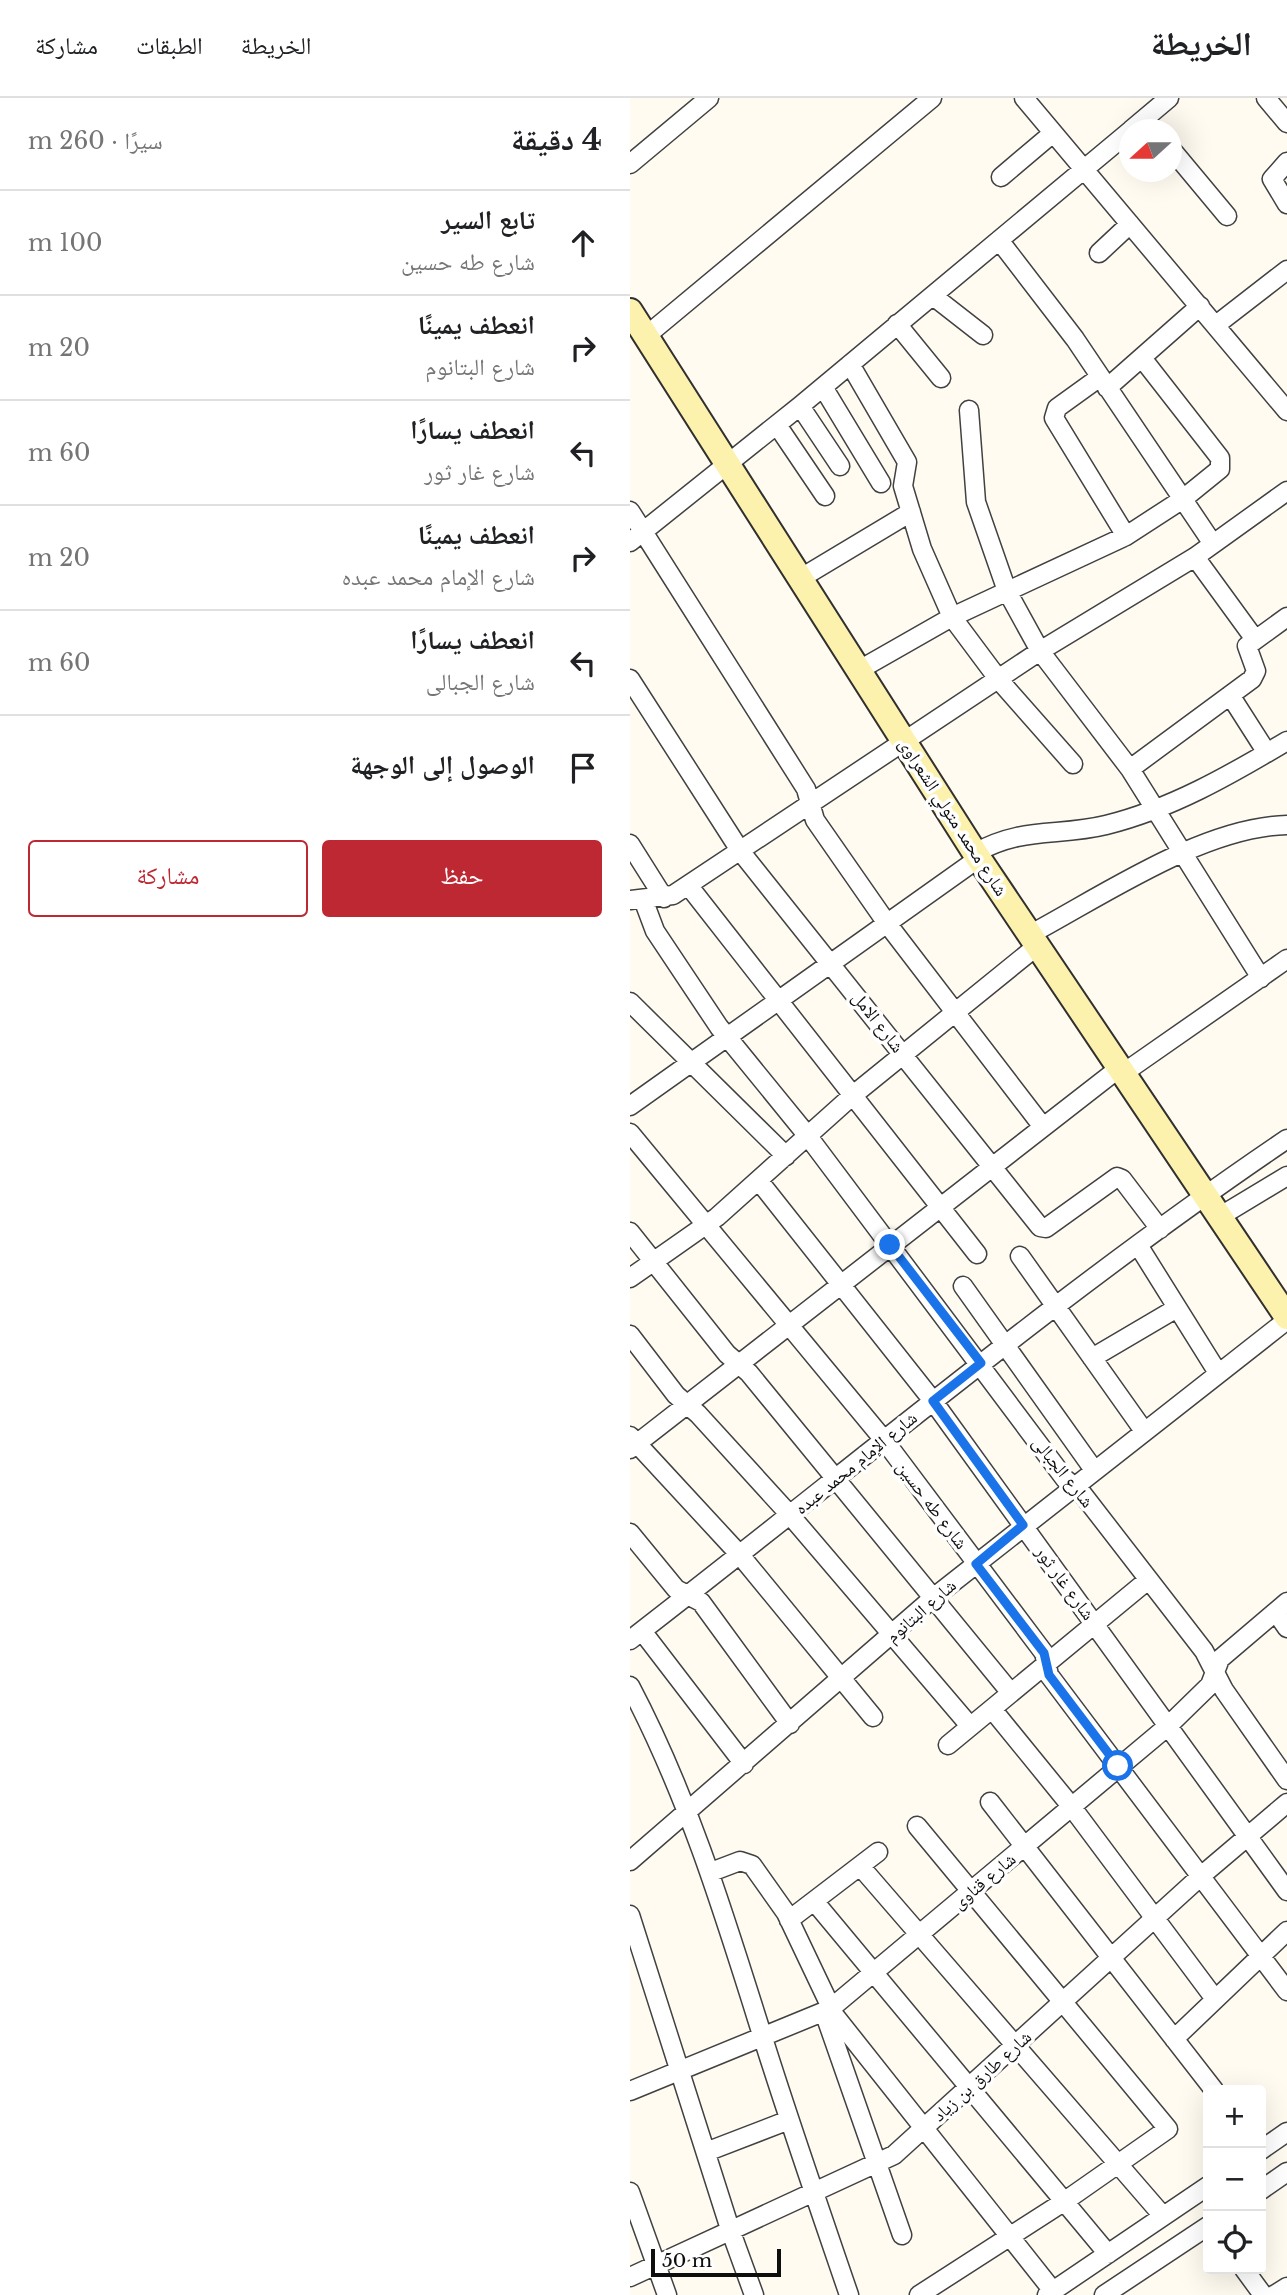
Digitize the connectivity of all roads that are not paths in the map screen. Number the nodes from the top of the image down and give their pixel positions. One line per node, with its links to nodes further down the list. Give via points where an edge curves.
1 (709, 98): 12 (street)
2 (932, 98): 27 (street)
3 (1024, 98): 8 (street)
4 (1169, 98): 6 (street)
5 (1266, 98): 7 (street)
6 (1148, 119)
7 (1287, 123)
8 (1054, 133): 13 (street); 14 (street)
9 (1119, 142): 13 (street)
10 (1287, 162): 15 (street, via 1272,179)
11 (1182, 163): 16 (street)
12 (630, 164)
13 (1083, 169): 17 (street); 18 (street)
14 (1001, 177)
15 (1287, 204)
16 (1227, 216)
17 (1130, 224): 19 (street); 22 (street)
18 (999, 240): 21 (street); 31 (street)
19 (1099, 253)
20 (1287, 270): 25 (street)
21 (933, 296): 24 (street); 26 (street)
22 (1200, 306): 25 (street); 28 (street)
23 (630, 311): 27 (street, شارع محمد متولي الشعراوى)
24 (897, 324): 29 (street); 30 (street)
25 (1216, 325): 35 (street)
26 (983, 334)
27 (646, 336): 37 (street, شارع محمد متولي الشعراوى)
28 (1142, 358): 31 (street); 42 (street, via 1222,462 1220,469)
29 (850, 364): 32 (street); 44 (street, via 907,462 902,481)
30 (942, 378)
31 (1104, 383): 42 (street); 45 (street, via 1057,408 1054,418)
32 (822, 387): 33 (street); 39 (street)
33 (800, 406): 36 (street); 38 (street)
34 (969, 410): 50 (street, via 976,502)
35 (1287, 411)
36 (777, 425): 37 (street); 41 (street)
37 (728, 464): 46 (street); 49 (street, شارع محمد متولي الشعراوى)
38 (840, 466)
39 (881, 483)
40 (1287, 491): 47 (street)
41 (825, 496)
42 (1184, 499): 45 (street); 47 (street)
43 (630, 510): 46 (street)
44 (911, 512): 49 (street); 51 (street, via 925,559)
45 (1126, 536): 50 (street)
46 (637, 537): 64 (street, via 806,789)
47 (1213, 544): 48 (street)
48 (1195, 557): 53 (street); 54 (street)
49 (801, 579): 55 (street, شارع محمد متولي الشعراوى)
50 (1007, 591): 51 (street); 54 (street)
51 (952, 617): 55 (street); 57 (street)
52 (1286, 621): 53 (street)
53 (1254, 638): 58 (street, via 1247,646 1255,675)
54 (1040, 651): 57 (street); 63 (street)
55 (859, 670): 60 (street, شارع محمد متولي الشعراوى)
56 (630, 679): 68 (street, شارع الامل)
57 (999, 680): 60 (street); 62 (street)
58 (1230, 695): 61 (street); 63 (street)
59 (1287, 741): 61 (street)
60 (905, 743): 64 (street); 70 (street, شارع محمد متولي الشعراوى)
61 (1267, 753): 65 (street)
62 (1073, 764)
63 (1130, 769): 65 (street)
64 (811, 804): 68 (street); 74 (street, via 815,820)
65 (1155, 809): 69 (street); 70 (street, via 1090,828 1020,835)
66 (1287, 825): 69 (street, via 1227,835)
67 (630, 844): 72 (street)
68 (741, 852): 71 (street); 77 (street, شارع الامل)
69 (1181, 854): 75 (street); 78 (street)
70 (977, 856): 74 (street); 75 (street, شارع محمد متولي الشعراوى)
71 (688, 885): 72 (street); 79 (street)
72 (664, 898): 73 (street)
73 (637, 900): 82 (street, شارع الجبالى)
74 (886, 922): 77 (street); 81 (street)
75 (1033, 940): 81 (street); 85 (street, شارع محمد متولي الشعراوى)
76 (1287, 959): 78 (street)
77 (831, 962): 79 (street); 83 (street, شارع الامل)
78 (1261, 978): 85 (street)
79 (778, 1001): 82 (street); 86 (street)
80 (630, 1002): 84 (street)
81 (954, 1012): 83 (street); 88 (street)
82 (727, 1037): 84 (street); 90 (street, شارع الجبالى)
83 (903, 1054): 86 (street); 93 (street, شارع الامل)
84 (692, 1062): 87 (street); 92 (street)
85 (1120, 1071): 88 (street); 96 (street, شارع محمد متولي الشعراوى)
86 (852, 1096): 90 (street); 97 (street)
87 (630, 1106)
88 (1043, 1127): 93 (street)
89 (630, 1133): 99 (street, شارع طه حسين)
90 (807, 1135): 92 (street); 102 (street, شارع الجبالى)
91 (1287, 1139): 96 (street, شارع الإمام محمد عبده)
92 (786, 1156): 95 (street)
93 (992, 1167): 97 (street); 100 (street, شارع الامل, via 1042,1228 1117,1177)
94 (1287, 1176): 98 (street)
95 (759, 1181): 99 (street); 108 (street, شارع غار ثور)
96 (1205, 1195): 98 (street, شارع محمد متولي الشعراوى); 100 (street, شارع الإمام محمد عبده)
97 (940, 1207): 102 (street); 104 (street)
98 (1219, 1217): 112 (street, شارع محمد متولي الشعراوى)
99 (704, 1226): 106 (street); 113 (street, شارع طه حسين)
100 (1160, 1229): 103 (street, شارع الإمام محمد عبده)
101 (630, 1232): 106 (street)
102 (890, 1245): 108 (street); 118 (street, شارع الجبالى)
103 (1138, 1245): 110 (street, شارع الإمام محمد عبده); 111 (street)
104 (977, 1254)
105 (1020, 1256): 110 (street)
106 (653, 1263): 107 (street); 117 (street)
107 (630, 1278)
108 (839, 1284): 113 (street); 120 (street, شارع غار ثور)
109 (963, 1286): 115 (street)
110 (1056, 1307): 115 (street, شارع الإمام محمد عبده); 116 (street)
111 (1177, 1308): 116 (street); 119 (street)
112 (1287, 1318): 119 (street, شارع البتانوم)
113 (787, 1325): 117 (street); 123 (street, شارع طه حسين)
114 (630, 1335): 121 (street)
115 (1005, 1345): 118 (street, شارع الإمام محمد عبده); 125 (street)
116 (1091, 1358): 122 (street)
117 (738, 1363): 121 (street); 126 (street)
118 (981, 1363): 120 (street, شارع الإمام محمد عبده); 127 (street, شارع الجبالى)
119 (1218, 1373): 122 (street, شارع البتانوم)
120 (933, 1401): 123 (street, شارع الإمام محمد عبده); 129 (street, شارع غار ثور)
121 (686, 1405): 124 (street); 128 (street)
122 (1144, 1431): 125 (street, شارع البتانوم)
123 (884, 1440): 126 (street, شارع الإمام محمد عبده); 132 (street, شارع طه حسين)
124 (632, 1443): 131 (street)
125 (1094, 1470): 127 (street, شارع البتانوم)
126 (836, 1479): 128 (street, شارع الإمام محمد عبده); 135 (street)
127 (1073, 1486): 129 (street, شارع البتانوم); 133 (street, شارع الجبالى)
128 (790, 1515): 131 (street, شارع الإمام محمد عبده); 139 (street)
129 (1023, 1525): 132 (street, شارع البتانوم); 137 (street, شارع غار ثور)
130 (630, 1533): 134 (street, via 676,1589)
131 (740, 1555): 134 (street, شارع الإمام محمد عبده); 143 (street)
132 (976, 1564): 135 (street, شارع البتانوم); 141 (street, شارع طه حسين, via 1044,1653)
133 (1148, 1580): 137 (street); 142 (street, شارع الجبالى)
134 (689, 1595): 140 (street, شارع الإمام محمد عبده); 148 (street, via 701,1602)
135 (933, 1598): 139 (street, شارع البتانوم); 145 (street)
136 (1281, 1607): 138 (street); 142 (street, شارع قناوى, via 1224,1655)
137 (1095, 1623): 141 (street); 149 (street, شارع غار ثور)
138 (1287, 1628)
139 (894, 1633): 143 (street, شارع البتانوم); 150 (street)
140 (636, 1636): 152 (street)
141 (1046, 1664): 145 (street); 153 (street, شارع طه حسين, via 1049,1675)
142 (1215, 1671): 149 (street, شارع قناوى, via 1210,1685); 154 (street, شارع الجبالى)
143 (843, 1678): 147 (street); 148 (street, شارع البتانوم)
144 (630, 1686): 158 (street)
145 (1011, 1693): 146 (street)
146 (992, 1709): 150 (street); 157 (street)
147 (873, 1717)
148 (790, 1724): 152 (street, شارع البتانوم)
149 (1168, 1726): 153 (street, شارع قناوى); 160 (street, شارع غار ثور)
150 (970, 1727): 151 (street)
151 (948, 1745)
152 (744, 1764): 158 (street, شارع البتانوم)
153 (1118, 1766): 157 (street, شارع قناوى); 166 (street, شارع طه حسين)
154 (1287, 1780)
155 (990, 1802): 161 (street)
156 (1287, 1803): 160 (street, شارع طارق بن زياد)
157 (1071, 1806): 161 (street, شارع قناوى); 171 (street)
158 (688, 1812): 163 (street, شارع البتانوم); 165 (street)
159 (916, 1826): 168 (street)
160 (1247, 1837): 166 (street, شارع طارق بن زياد); 167 (street, شارع غار ثور)
161 (1024, 1847): 168 (street, شارع قناوى); 176 (street)
162 (878, 1852): 164 (street)
163 (630, 1861)
164 (860, 1866): 169 (street); 174 (street)
165 (711, 1872): 172 (street, via 749,1862); 182 (street)
166 (1201, 1876): 171 (street, شارع طارق بن زياد); 175 (street, شارع طه حسين)
167 (1287, 1891)
168 (971, 1892): 174 (street, شارع قناوى); 180 (street)
169 (814, 1901): 172 (street); 177 (street)
170 (630, 1914): 185 (street)
171 (1156, 1918): 176 (street, شارع طارق بن زياد); 179 (street)
172 (789, 1920): 181 (street)
173 (1287, 1931): 175 (street)
174 (920, 1935): 177 (street, شارع قناوى); 184 (street)
175 (1260, 1955): 178 (street, شارع طه حسين); 179 (street)
176 (1112, 1959): 180 (street, شارع طارق بن زياد); 183 (street)
177 (873, 1974): 181 (street, شارع قناوى); 187 (street)
178 (1287, 1991)
179 (1215, 1999): 183 (street)
180 (1063, 2003): 184 (street, شارع طارق بن زياد); 195 (street, via 1167,2127)
181 (827, 2010): 182 (street, شارع قناوى); 190 (street); 194 (street)
182 (763, 2038): 185 (street, شارع قناوى); 189 (street)
183 (1174, 2039): 186 (street)
184 (1016, 2046): 187 (street, شارع طارق بن زياد); 195 (street)
185 (682, 2071): 188 (street, شارع قناوى); 193 (street)
186 (1210, 2085)
187 (970, 2087): 190 (street, شارع طارق بن زياد); 201 (street)
188 (630, 2091)
189 (789, 2120): 193 (street); 200 (street)
190 (926, 2128): 194 (street, شارع طارق بن زياد); 206 (street)
191 (1287, 2132): 192 (street)
192 (1264, 2148)
193 (706, 2152): 203 (street)
194 (878, 2165): 200 (street, شارع طارق بن زياد); 205 (street)
195 (1118, 2165): 201 (street); 202 (street)
196 (1287, 2172): 197 (street)
197 (1266, 2187)
198 (1203, 2189): 202 (street)
199 (630, 2192): 208 (street)
200 (814, 2192): 203 (street, شارع طارق بن زياد); 215 (street)
201 (1065, 2201): 206 (street); 207 (street)
202 (1163, 2216): 207 (street)
203 (730, 2229): 208 (street, شارع طارق بن زياد); 214 (street)
204 (1203, 2229): 217 (street)
205 (902, 2235)
206 (1011, 2236): 212 (street); 216 (street)
207 (1108, 2254): 212 (street)
208 (655, 2265): 210 (street, شارع طارق بن زياد); 213 (street)
209 (1248, 2274): 218 (street)
210 (630, 2277)
211 (1287, 2287): 219 (street)
212 (1050, 2293)
213 (667, 2295)
214 (754, 2295)
215 (849, 2295)
216 (919, 2295)
217 (1105, 2295)
218 (1263, 2295)
219 (1274, 2295)

